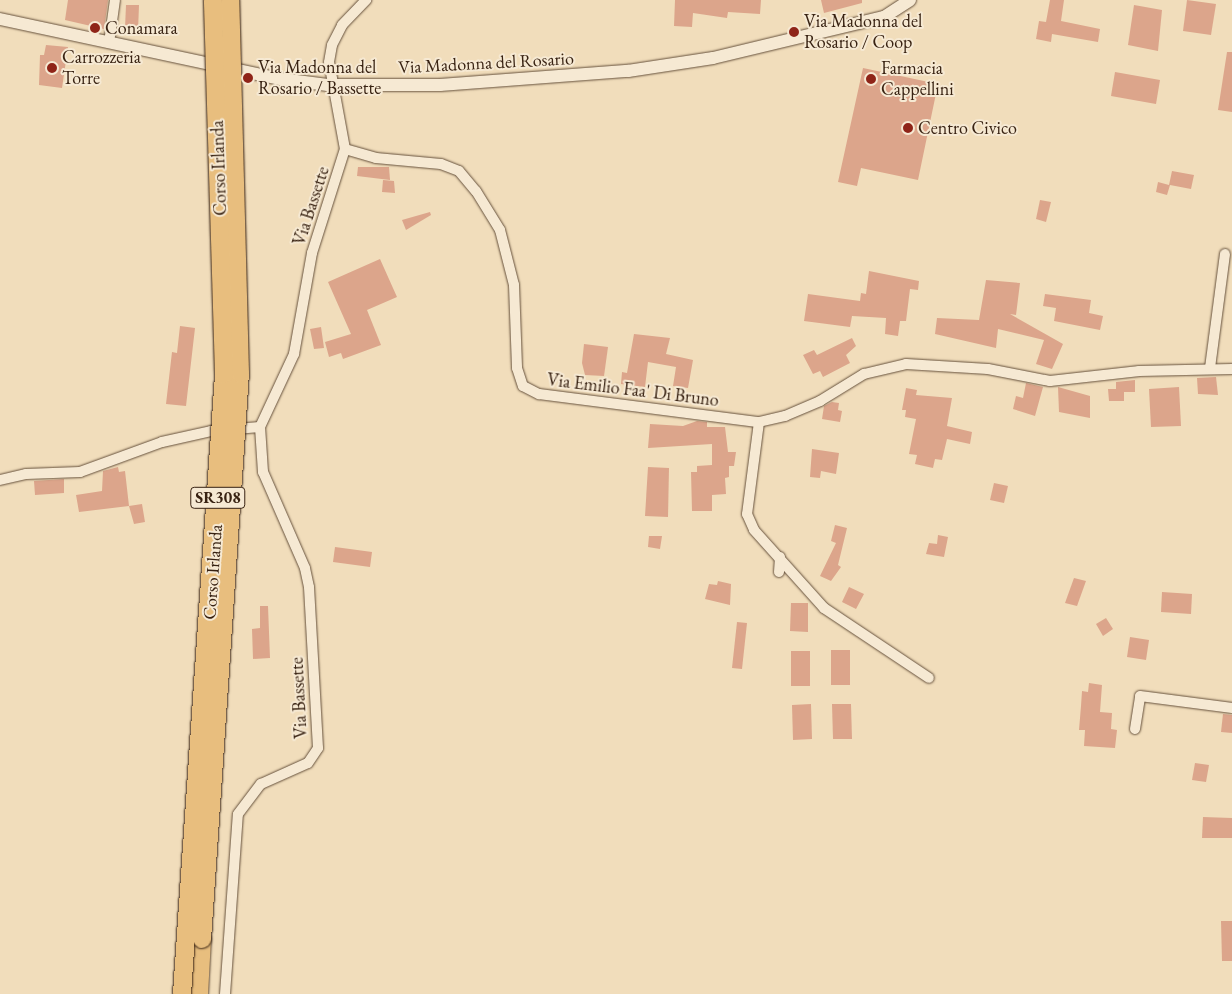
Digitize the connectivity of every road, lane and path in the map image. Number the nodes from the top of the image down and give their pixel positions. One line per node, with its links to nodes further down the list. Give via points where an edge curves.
1 (114, 0): 7 (street)
2 (213, 0): 22 (highway, Corso Irlanda / SR308, bridge, via 224,374)
3 (230, 0): 21 (highway, Corso Irlanda / SR308, bridge, via 240,373)
4 (366, 0): 8 (street, Via Bassette, via 348,18 332,45 329,62)
5 (910, 0): 8 (street, Via Madonna del Rosario, via 884,17 838,31 749,51 628,71 502,82)
6 (0, 19): 7 (street, Via Madonna del Rosario)
7 (109, 43): 8 (street, Via Madonna del Rosario, via 263,76)
8 (335, 85): 9 (street, Via Bassette)
9 (345, 149): 13 (street, Via Emilio Faa' Di Bruno, via 376,158 441,164 459,171 476,191 500,230 514,285 517,368 523,386 538,394); 14 (street, Via Bassette, via 312,253 294,354)
10 (1225, 254): 11 (street)
11 (1210, 368): 12 (street, Via Emilio Faa' Di Bruno); 13 (street, Via Emilio Faa' Di Bruno, via 1050,381 988,370 906,364 864,374 820,401 785,416)
12 (1232, 369)
13 (758, 422): 16 (street, via 747,514 754,530)
14 (260, 427): 15 (street, via 211,431 162,442 80,472 26,474); 25 (street, Via Bassette, via 263,472 305,568 309,587 318,748 308,762 261,784 238,814)
15 (0, 480)
16 (780, 557): 17 (street); 18 (street, via 824,608)
17 (779, 572)
18 (929, 678)
19 (1232, 708): 20 (street, via 1140,696)
20 (1135, 729)
21 (202, 939): 23 (highway, Corso Irlanda / SR308); 24 (highway)
22 (180, 994)
23 (198, 994)
24 (204, 994)
25 (225, 994)

